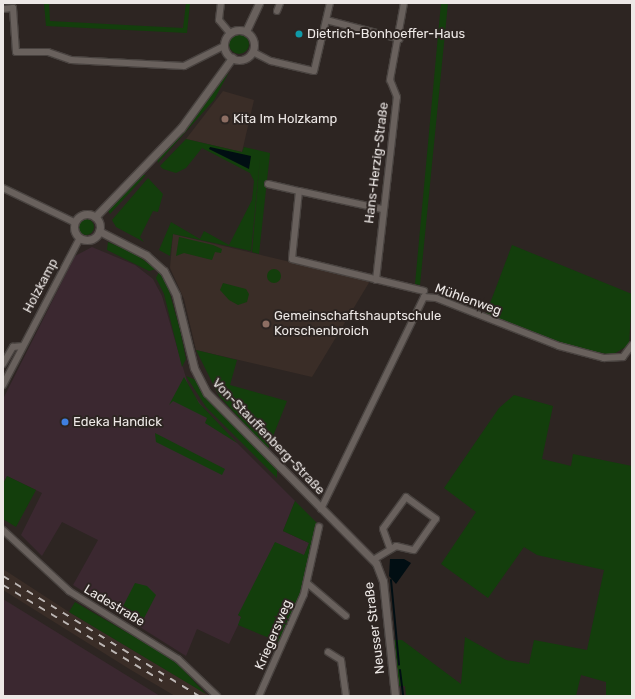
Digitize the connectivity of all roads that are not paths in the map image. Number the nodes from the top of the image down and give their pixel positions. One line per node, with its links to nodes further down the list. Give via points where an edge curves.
1 (221, 3): 10 (street, via 219,20)
2 (259, 3): 9 (street)
3 (280, 3): 7 (street)
4 (330, 3): 8 (street)
5 (404, 3): 11 (street, Hans-Herzig-Straße)
6 (3, 9): 12 (street, via 13,8 16,52 48,52 71,60 184,66)
7 (277, 11)
8 (326, 20): 11 (street); 13 (street, via 314,71 271,61)
9 (246, 31): 10 (street); 13 (street, via 254,41)
10 (230, 33): 12 (street)
11 (400, 39): 18 (street, Hans-Herzig-Straße, via 390,80 397,97)
12 (224, 46): 14 (street)
13 (253, 52): 14 (street, via 245,59)
14 (232, 58): 19 (street, via 187,121)
15 (268, 184): 17 (street)
16 (3, 188): 20 (street)
17 (299, 191): 18 (street); 23 (street, via 292,259)
18 (382, 209): 23 (street, Hans-Herzig-Straße)
19 (94, 217): 20 (street, via 83,214); 21 (street)
20 (74, 222): 22 (street, via 74,229)
21 (99, 231): 22 (street, via 91,238); 29 (street, Von-Stauffenberg-Straße, via 143,254 164,271 174,291 191,358 204,388)
22 (80, 238): 26 (street, Holzkamp)
23 (376, 280): 24 (street)
24 (424, 291)
25 (632, 345): 29 (street, Mühlenweg, via 623,357 604,358 554,345 436,298 424,297)
26 (23, 346): 27 (street, Holzkamp, via 13,347); 28 (street, Holzkamp)
27 (3, 364)
28 (3, 385)
29 (321, 509): 33 (street, Neusser Straße)
30 (319, 527): 34 (street, Kriegersweg)
31 (3, 530): 37 (street, Ladestraße, via 69,592 178,659)
32 (390, 548): 32 (street, via 383,529 406,498 436,519 414,550 400,546); 33 (street)
33 (373, 560): 40 (street, Neusser Straße, via 383,581)
34 (307, 583): 35 (street); 38 (street, Kriegersweg)
35 (346, 616)
36 (328, 652): 39 (street, via 341,660)
37 (217, 696)
38 (259, 696)
39 (346, 696)
40 (395, 696)

